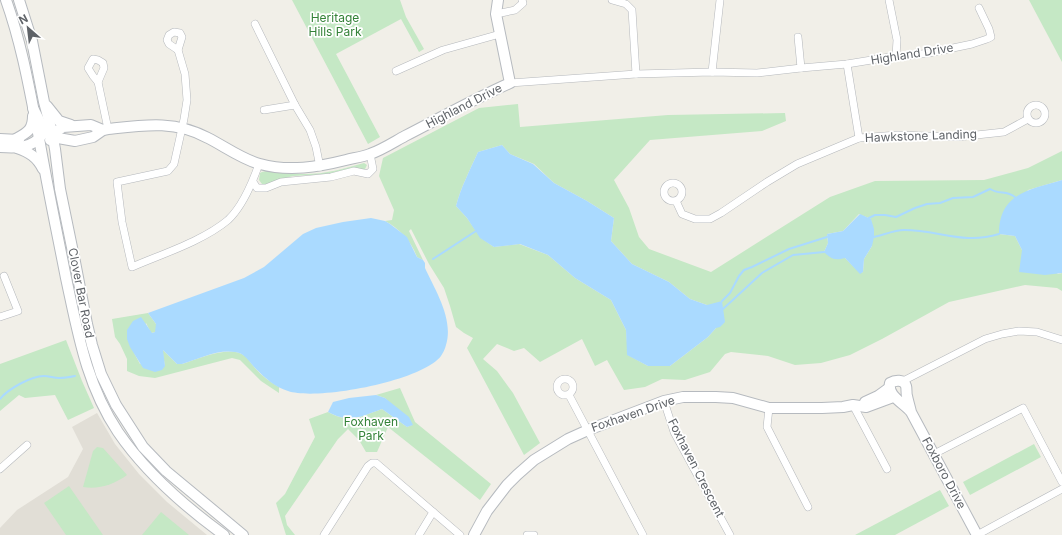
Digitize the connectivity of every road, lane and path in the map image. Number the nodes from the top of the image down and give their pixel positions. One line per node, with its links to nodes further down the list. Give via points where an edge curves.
1 (6, 0): 24 (main road, via 15,25)
2 (19, 0): 22 (main road, via 32,41)
3 (498, 0): 9 (main road)
4 (522, 0): 9 (street, via 523,3 515,10)
5 (612, 0): 19 (street, via 626,4 632,10)
6 (720, 0): 18 (street)
7 (889, 0): 14 (street, via 897,40)
8 (979, 8): 14 (street, Highland Drive, via 990,29 991,37 929,53)
9 (496, 14): 11 (main road)
10 (255, 24): 23 (street)
11 (500, 34): 17 (street, via 443,50); 21 (main road)
12 (798, 37): 16 (street)
13 (178, 50): 28 (street, via 185,74 187,100)
14 (896, 56): 15 (street, Highland Drive)
15 (847, 64): 16 (street, Highland Drive); 31 (street, Hawkstone Landing)
16 (801, 68): 18 (street, Highland Drive, via 756,73)
17 (396, 71)
18 (712, 72): 19 (street, Highland Drive)
19 (636, 74): 21 (street, Highland Drive)
20 (98, 82): 29 (street)
21 (510, 83): 36 (main road, Highland Drive)
22 (44, 102): 27 (main road, via 59,121); 30 (main road)
23 (296, 104): 25 (street); 38 (street, via 310,130)
24 (33, 108): 30 (main road); 34 (main road, via 32,127)
25 (264, 110)
26 (1028, 119): 31 (street, Hawkstone Landing, via 1004,132 958,137 897,135)
27 (73, 126): 29 (main road, Highland Drive, via 91,125); 30 (main road, Highland Drive, via 63,127)
28 (182, 128): 29 (main road, Highland Drive, via 156,124); 37 (main road, Highland Drive, via 207,137); 41 (street, via 174,164 168,171 117,182 122,222 132,266 175,249 210,232 229,219)
29 (105, 129): 33 (main road, Highland Drive, via 93,137)
30 (46, 138): 33 (main road); 34 (main road, Highland Drive, via 29,146); 39 (main road, Clover Bar Road); 40 (main road)
31 (859, 138): 42 (street, Hawkstone Landing, via 797,164 710,219 695,219 682,214)
32 (0, 139): 34 (main road)
33 (75, 140): 39 (main road, via 63,148)
34 (15, 144): 35 (main road); 40 (main road, via 32,154)
35 (0, 147)
36 (370, 154): 38 (main road, Highland Drive); 41 (street, via 372,169 368,174 354,171 331,177 281,182 266,188 257,188)
37 (259, 164): 38 (main road, Highland Drive, via 284,168); 41 (street)
38 (320, 167)
39 (57, 171): 63 (main road, Clover Bar Road, via 92,345 110,393 134,433 154,458)
40 (46, 174): 60 (main road, Clover Bar Road, via 77,333 100,399 118,431 137,457)
41 (253, 182)
42 (676, 201)
43 (4, 276): 44 (street, via 18,311)
44 (0, 318)
45 (1062, 340): 46 (street, via 1037,332 1019,331 985,339 918,373)
46 (899, 391): 49 (main road, Foxhaven Drive, via 874,404); 53 (main road, Foxboro Drive)
47 (569, 395): 51 (street)
48 (664, 401): 50 (main road, Foxhaven Drive, via 683,397 733,398); 51 (main road, Foxhaven Drive); 71 (street, Foxhaven Crescent, via 674,432)
49 (856, 405): 50 (main road, Foxhaven Drive); 55 (street)
50 (769, 408): 58 (street, via 767,427)
51 (588, 430): 67 (main road, Foxhaven Drive, via 528,464 487,511); 70 (street)
52 (27, 445): 54 (street)
53 (934, 454): 56 (street, via 1023,408); 72 (main road, Foxboro Drive)
54 (0, 469)
55 (887, 469)
56 (1062, 482)
57 (1062, 488): 72 (street)
58 (808, 507)
59 (434, 512): 64 (street, via 379,464 372,463); 65 (street); 66 (street)
60 (205, 521): 61 (main road); 62 (main road, Clover Bar Road)
61 (219, 535)
62 (224, 535)
63 (243, 535)
64 (324, 535)
65 (419, 535)
66 (460, 535)
67 (474, 535)
68 (527, 535): 69 (street)
69 (534, 535)
70 (643, 535)
71 (730, 535)
72 (977, 535)

